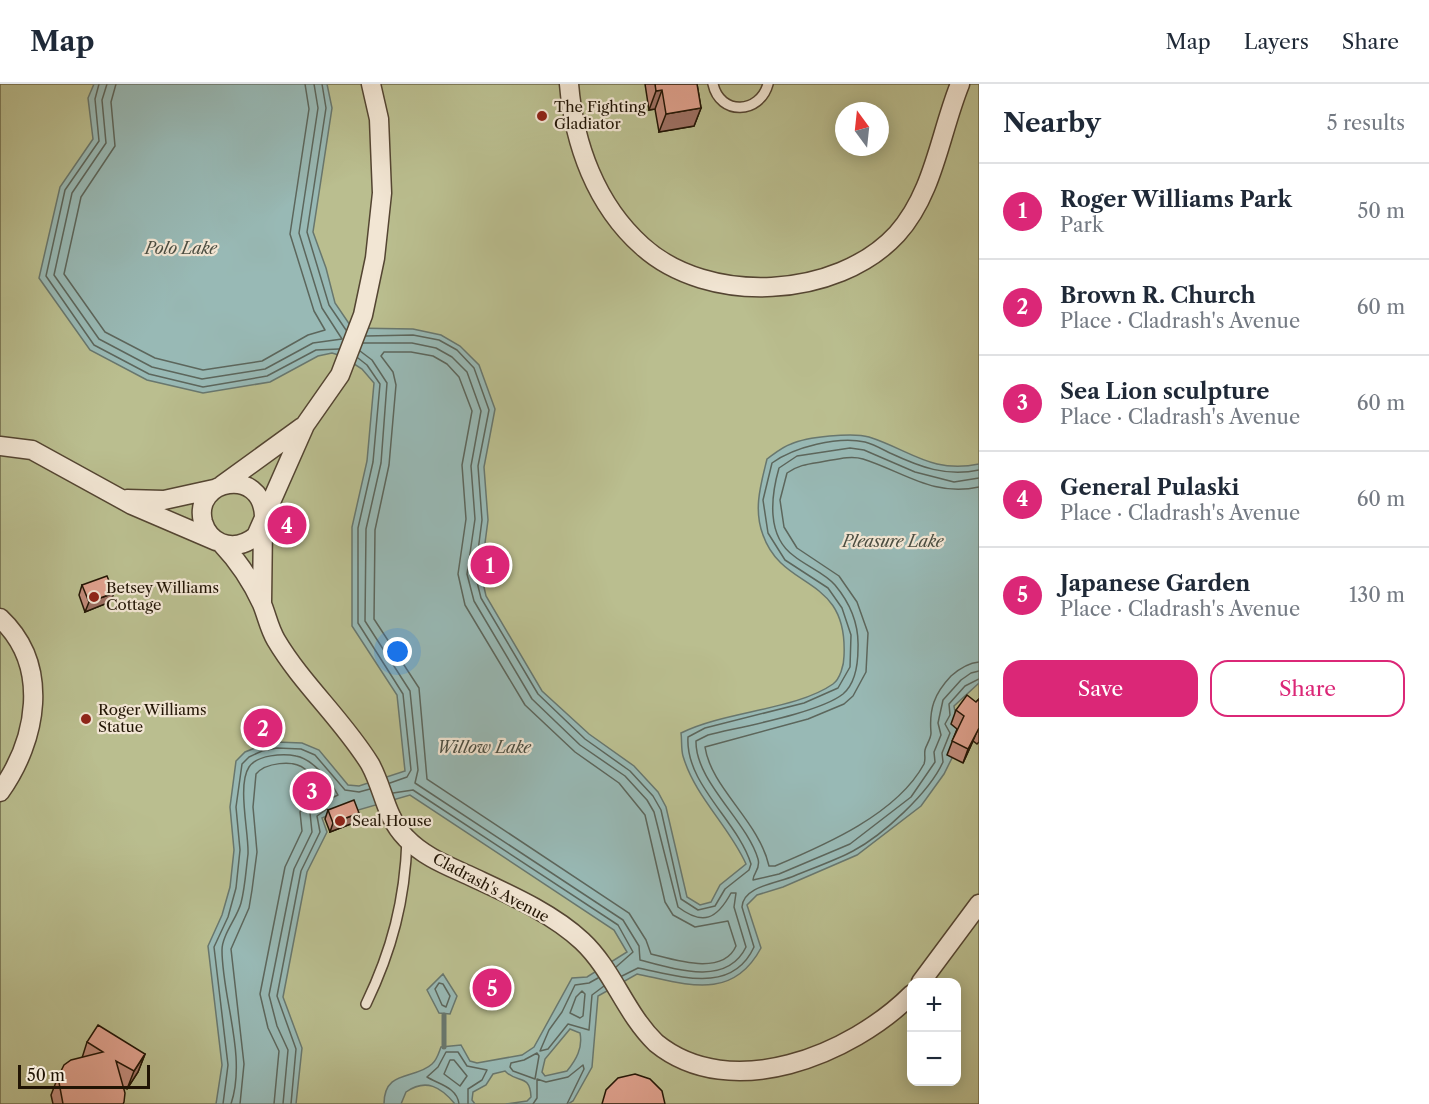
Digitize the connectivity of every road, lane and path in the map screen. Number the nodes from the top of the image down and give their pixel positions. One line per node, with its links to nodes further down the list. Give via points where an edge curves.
1 (372, 84): 6 (street, via 380,129 382,194 376,250 363,315 343,368)
2 (569, 84): 5 (street, via 575,127 588,170 631,235 654,256 685,271 719,282 756,287 793,286 834,274 868,258 896,234 919,201)
3 (713, 84): 4 (lane, via 718,97 738,108 756,103 764,96)
4 (768, 84)
5 (960, 84)
6 (305, 424): 8 (street); 10 (street)
7 (0, 446): 9 (street, via 32,450)
8 (218, 488): 9 (street, via 164,500); 10 (street, via 234,483 253,490 262,502); 11 (street, via 206,498 202,514 207,531)
9 (114, 496): 11 (street)
10 (264, 520): 11 (street, via 256,536 244,544); 12 (street, Cladrash's Avenue)
11 (219, 542): 12 (street, Cladrash's Avenue, via 246,575)
12 (262, 605): 15 (street, Cladrash's Avenue, via 276,640 356,744 376,779 393,823)
13 (0, 618): 14 (street, via 22,650 32,681 34,706 22,755)
14 (0, 792)
15 (407, 840): 18 (street, Cladrash's Avenue, via 431,857 563,926 583,941 641,1027 669,1054 704,1070 741,1075 775,1072 824,1057 870,1029); 19 (lane, via 398,925)
16 (979, 904): 17 (street)
17 (924, 978)
18 (907, 998)
19 (366, 1005)

